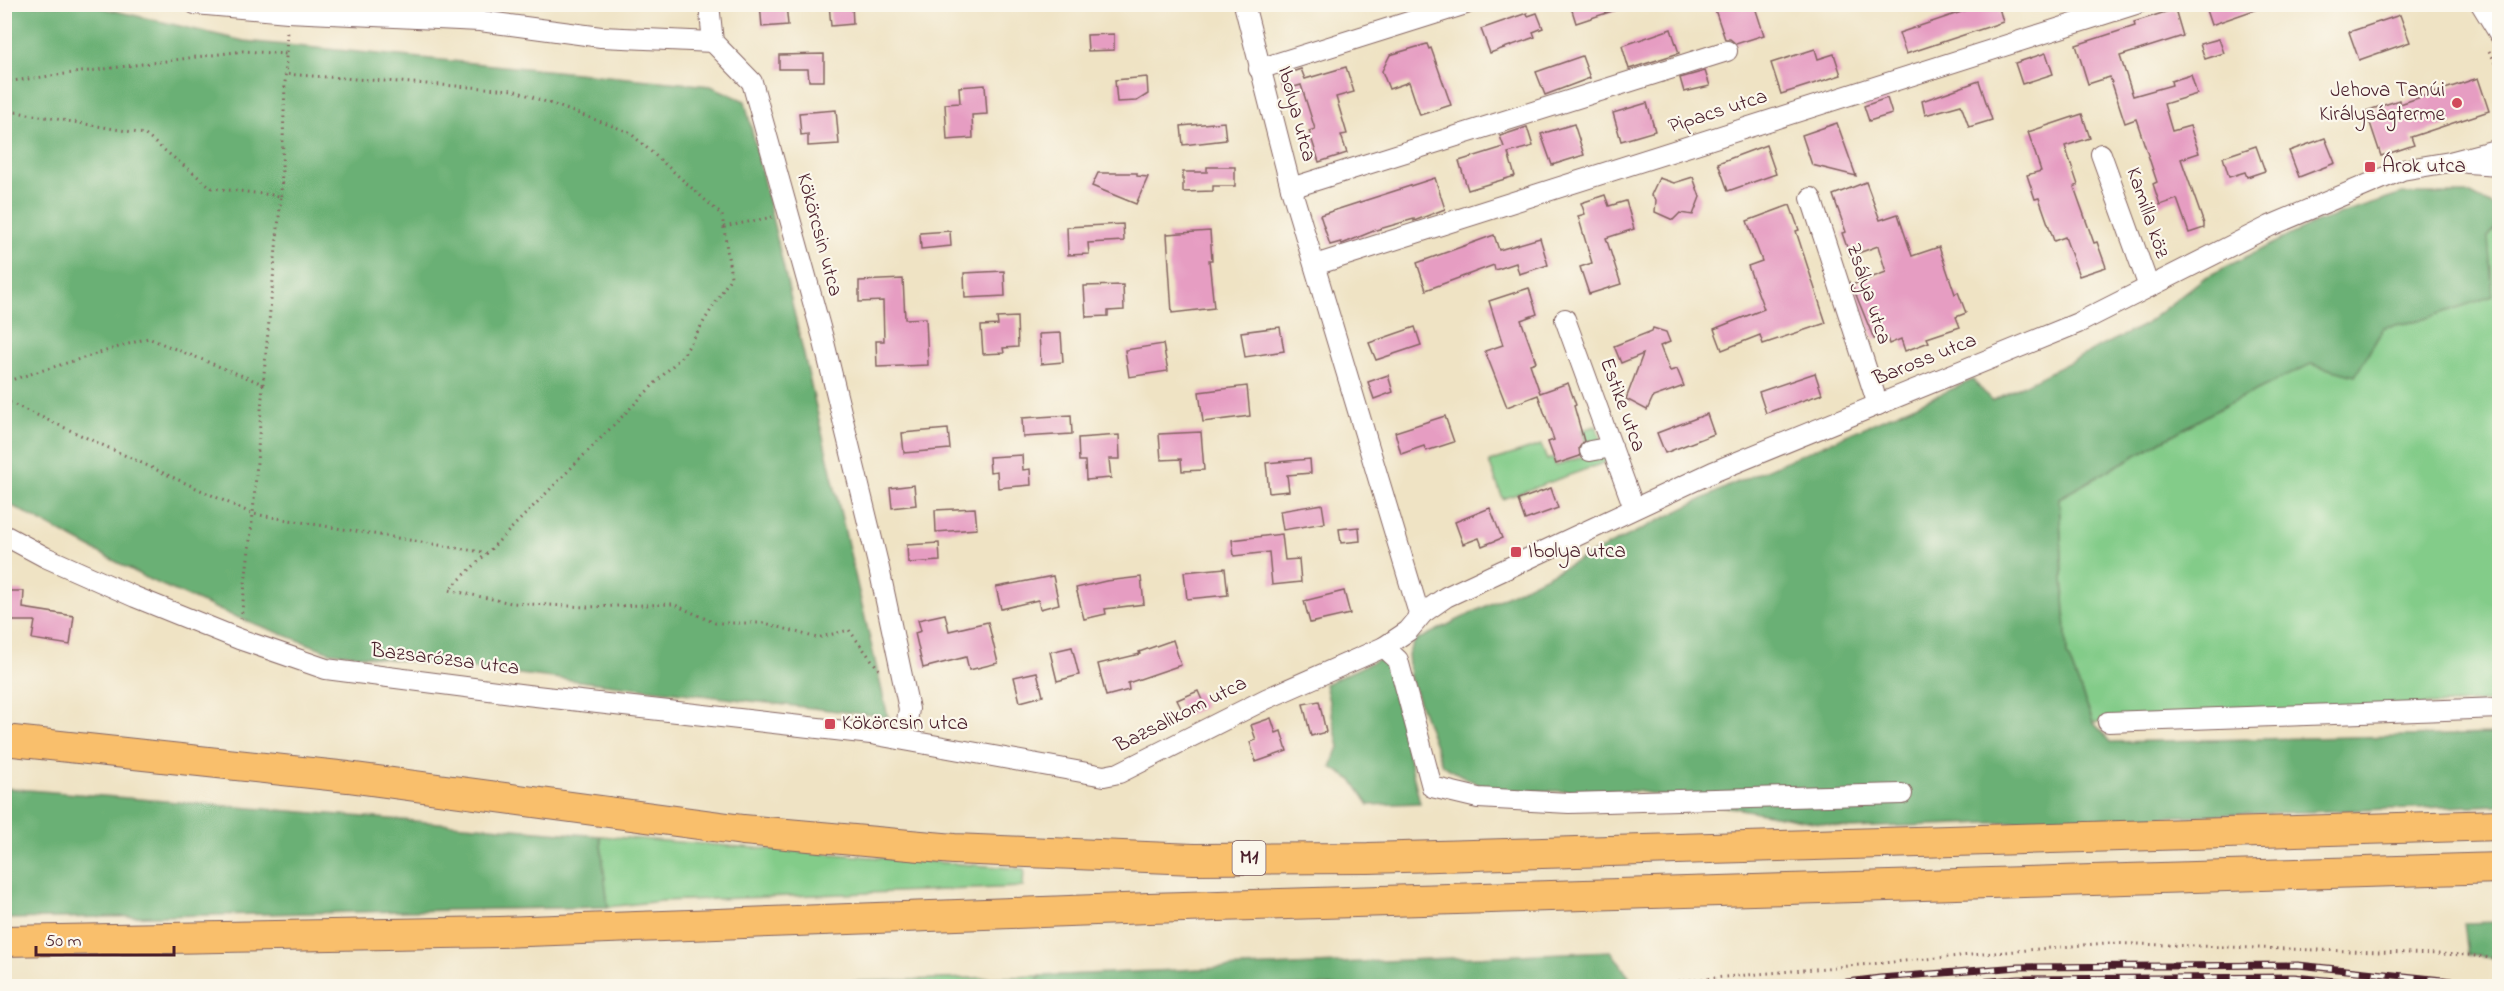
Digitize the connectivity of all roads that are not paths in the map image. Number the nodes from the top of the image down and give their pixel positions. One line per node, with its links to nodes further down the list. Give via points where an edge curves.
1 (195, 4): 8 (street, via 480,21 601,38)
2 (709, 4): 8 (street)
3 (1244, 4): 10 (street, Ibolya utca)
4 (1466, 4): 10 (street)
5 (2136, 4): 17 (street, Pipacs utca)
6 (2481, 4): 7 (street)
7 (2499, 35)
8 (712, 42): 29 (street, Kökörcsin utca, via 752,82 823,338 909,709)
9 (1727, 51): 15 (street)
10 (1259, 69): 15 (street, Ibolya utca)
11 (2499, 149): 13 (street, Baross utca)
12 (2101, 154): 18 (street, Kamilla köz)
13 (2450, 162): 14 (street, Baross utca); 18 (street, Baross utca, via 2402,170 2270,226)
14 (2499, 165)
15 (1292, 188): 17 (street, Ibolya utca)
16 (1811, 198): 20 (street, Zsálya utca)
17 (1315, 265): 25 (street, Ibolya utca, via 1417,607)
18 (2148, 287): 20 (street, Baross utca, via 2078,323)
19 (1565, 320): 21 (street, Estike utca)
20 (1878, 405): 23 (street, Baross utca)
21 (1612, 447): 22 (street); 23 (street, Estike utca)
22 (1590, 451)
23 (1634, 508): 25 (street, Baross utca, via 1446,597)
24 (4, 535): 29 (street, Bazsarózsa utca, via 135,597 326,669)
25 (1423, 614): 26 (street, Bazsalikom utca, via 1408,631)
26 (1384, 647): 29 (street, Bazsalikom utca, via 1266,699 1119,773 1104,776); 31 (street, via 1398,660 1432,787 1478,798 1569,803)
27 (2499, 708): 28 (street)
28 (2108, 722)
29 (904, 739)
30 (4, 740): 32 (highway, M1, via 348,777 743,830 954,849 1194,859 1368,858)
31 (1902, 794)
32 (2499, 825)
33 (2499, 867): 34 (highway, M1, via 500,932)
34 (4, 941)

